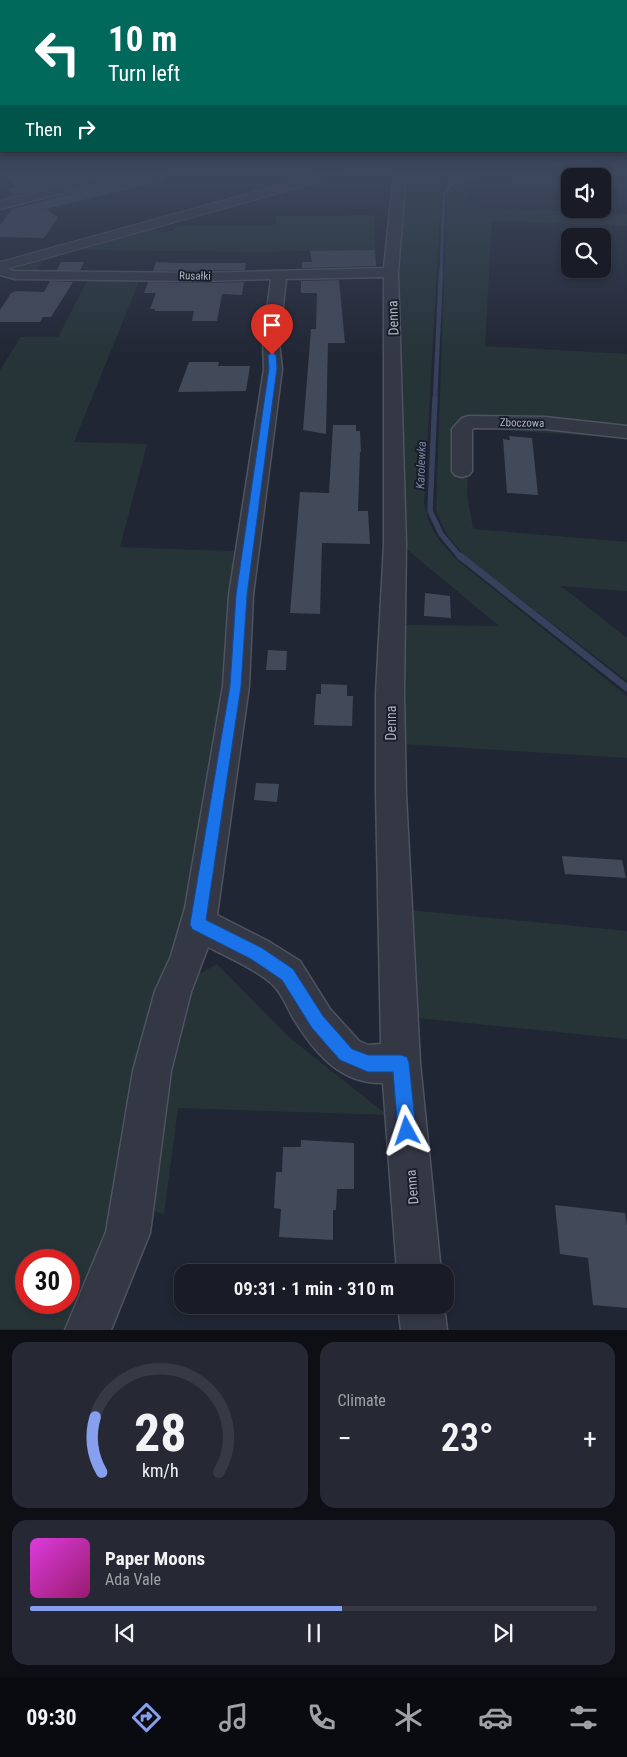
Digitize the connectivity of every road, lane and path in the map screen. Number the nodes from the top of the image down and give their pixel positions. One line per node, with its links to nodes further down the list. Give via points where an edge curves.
1 (119, 235): 3 (street)
2 (394, 235): 4 (street, Denna)
3 (0, 269): 5 (street, Rusałki, via 20,276)
4 (391, 272): 5 (street, Rusałki); 9 (street, Denna, via 395,544 390,692 391,794)
5 (279, 276): 8 (street, via 272,341 273,368 241,595 236,686)
6 (627, 432): 7 (street, Zboczowa, via 545,423 469,422 462,429)
7 (462, 470)
8 (198, 924): 9 (street, via 256,953 287,974 317,1022 346,1054 368,1064); 12 (street, via 188,960 173,991 152,1072 128,1233)
9 (401, 1063): 10 (street, Denna)
10 (418, 1264)
11 (423, 1314): 13 (street)
12 (88, 1330)
13 (424, 1330)

